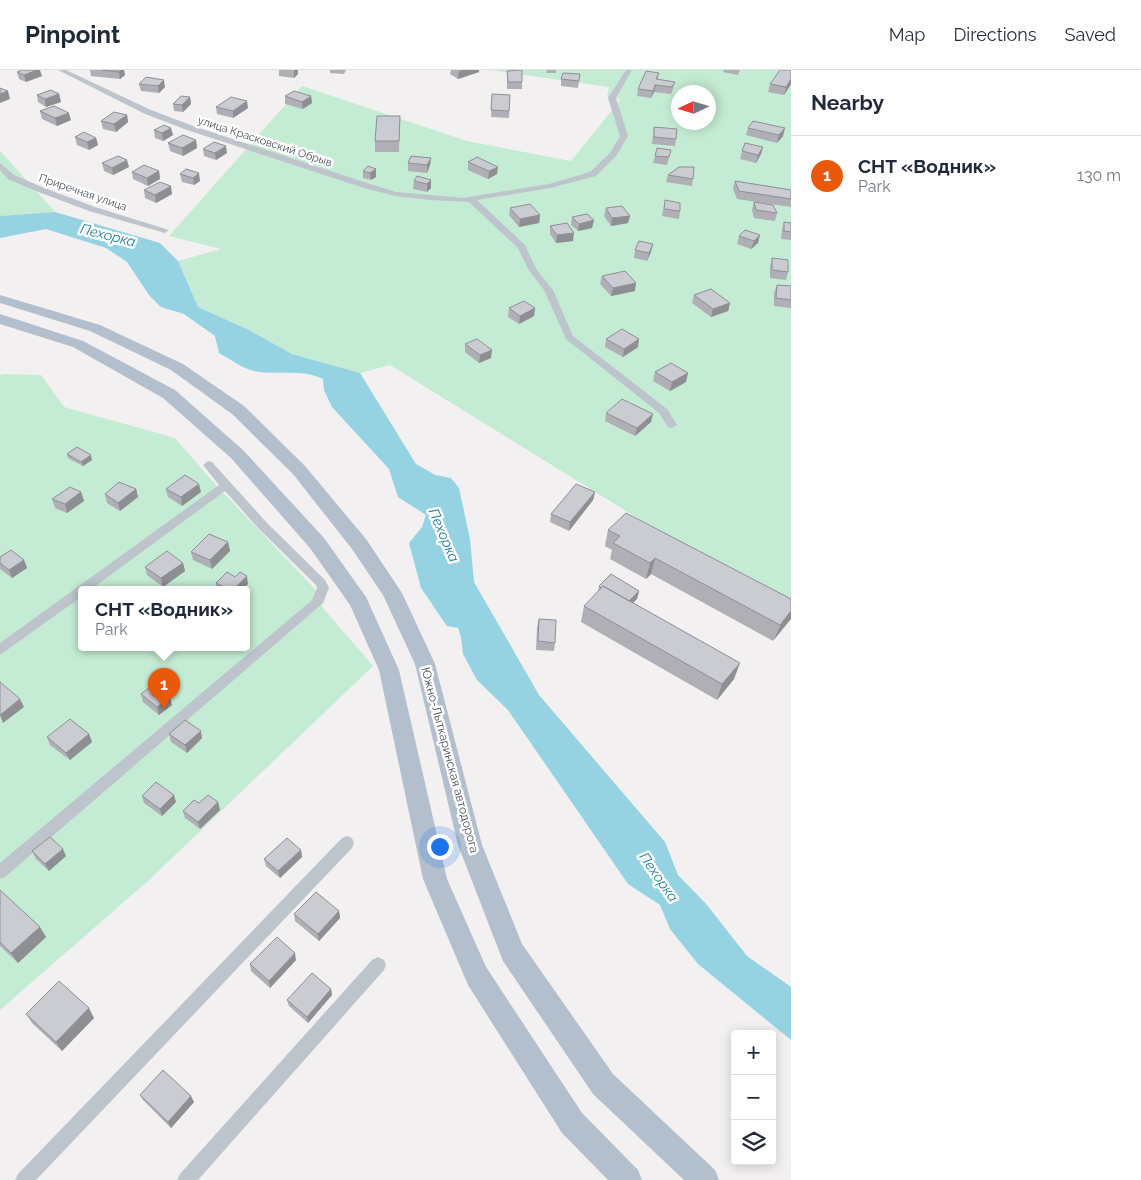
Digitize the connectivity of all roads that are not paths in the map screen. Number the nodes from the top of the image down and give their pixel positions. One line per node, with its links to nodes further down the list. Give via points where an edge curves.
1 (61, 70): 4 (street, улица Красковский Обрыв, via 148,112 190,128 368,186 396,194)
2 (630, 70): 4 (street, улица Красковский Обрыв, via 612,98 624,136 614,154 593,174 550,186)
3 (0, 165): 5 (street, Приречная улица, via 11,177 39,189 92,209)
4 (472, 200): 8 (street, via 522,247 532,269 548,290 569,337 662,411)
5 (165, 230)
6 (0, 299): 20 (main road, Южно-Лыткаринская автодорога, via 95,328 177,368 238,410 299,470 359,544 392,593 425,664 470,845 512,952 603,1084)
7 (0, 319): 19 (main road, via 78,344 168,394 237,454 317,543 359,602 389,670 436,879 477,976 572,1122)
8 (672, 424)
9 (208, 465): 10 (street)
10 (225, 486): 11 (street); 15 (street, via 321,583 323,588 317,603)
11 (89, 586)
12 (78, 594): 13 (street)
13 (0, 650)
14 (347, 843): 17 (street)
15 (0, 872)
16 (378, 965): 18 (street)
17 (24, 1180)
18 (186, 1180)
19 (628, 1180)
20 (705, 1180)

